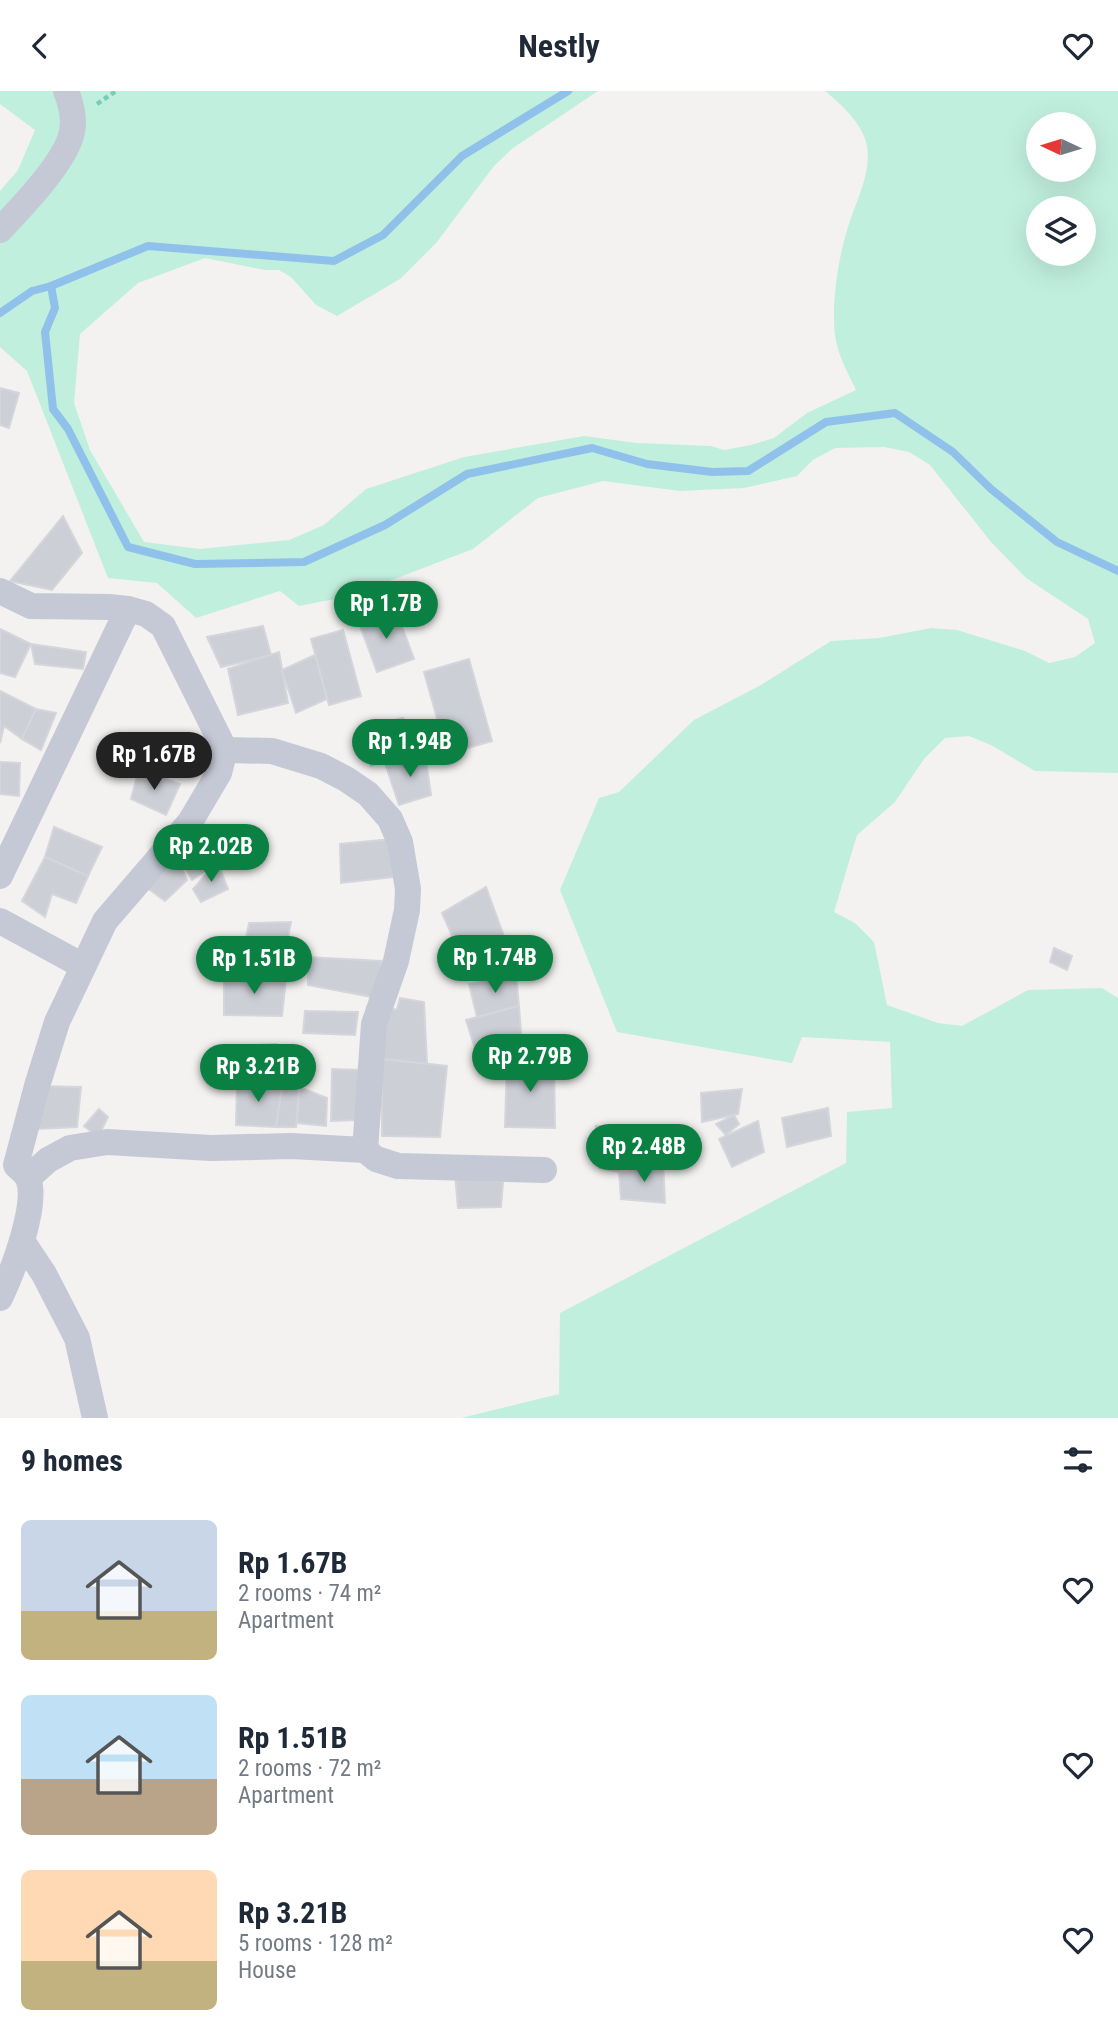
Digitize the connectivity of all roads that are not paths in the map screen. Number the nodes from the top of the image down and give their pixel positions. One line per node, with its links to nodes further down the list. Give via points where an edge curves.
1 (66, 91): 2 (street, via 71,102 71,138 33,193)
2 (0, 230)
3 (0, 591): 4 (street, via 30,606)
4 (128, 609): 5 (street, via 163,626); 6 (street)
5 (225, 750): 8 (street, via 219,773 190,822 105,921); 9 (street, via 272,751 346,779 368,794 390,819 400,842 407,910 396,961 374,1024)
6 (0, 876)
7 (0, 921): 8 (street)
8 (83, 966): 10 (street, via 57,1022)
9 (365, 1150): 10 (street, via 107,1142 70,1148 48,1160); 11 (street, via 398,1166)
10 (15, 1168): 12 (street, via 30,1199)
11 (544, 1170)
12 (22, 1241): 13 (street); 14 (street, via 77,1338)
13 (0, 1298)
14 (95, 1418)

